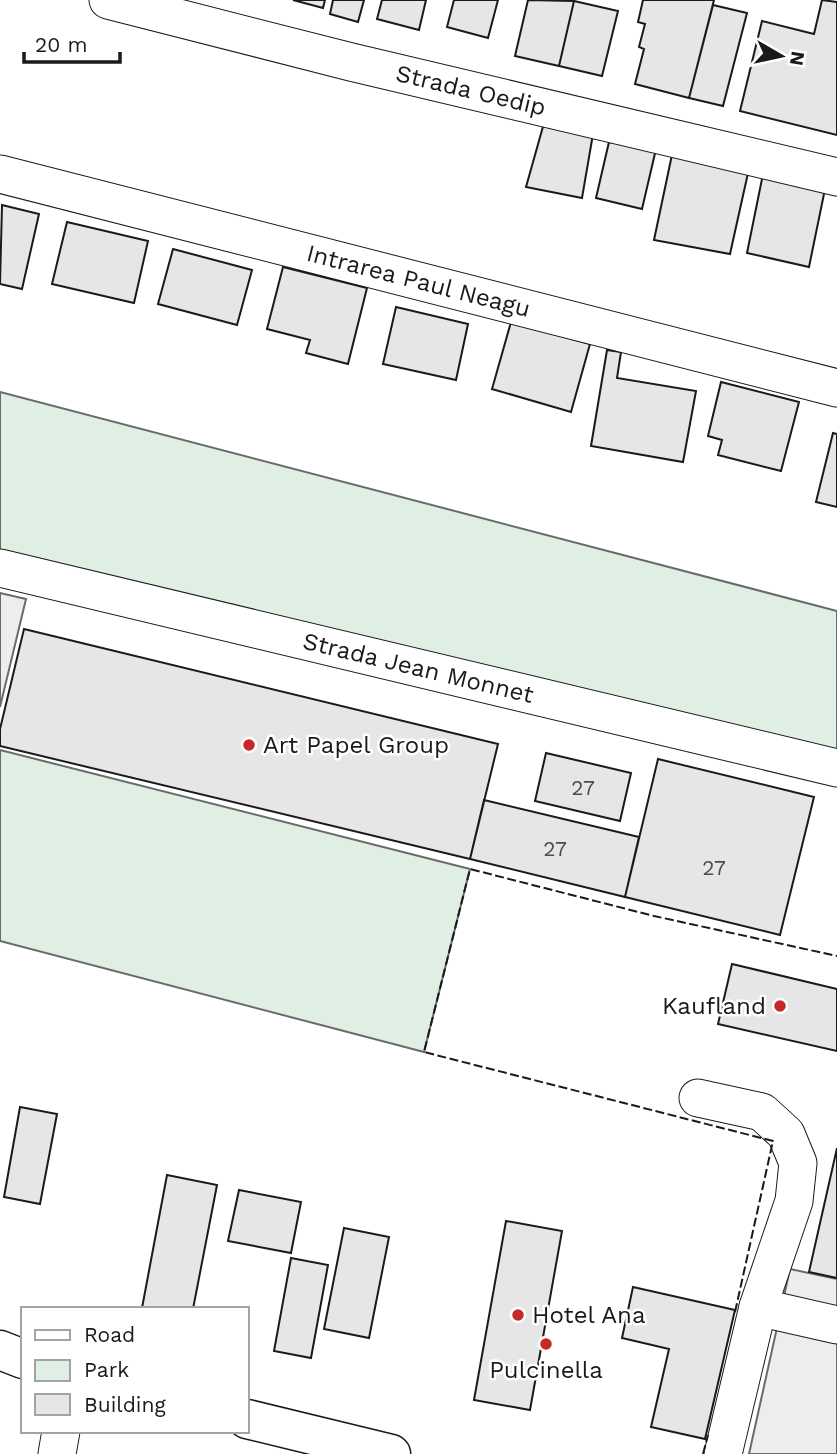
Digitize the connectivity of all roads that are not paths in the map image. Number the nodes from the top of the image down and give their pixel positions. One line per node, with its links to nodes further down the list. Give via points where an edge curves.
1 (108, 0): 3 (street, Strada Oedip, via 364,66)
2 (0, 174): 4 (street, Intrarea Paul Neagu)
3 (837, 177)
4 (837, 388)
5 (0, 568): 6 (street, Strada Jean Monnet)
6 (837, 768)
7 (698, 1098): 8 (street, via 762,1112 786,1134 798,1163 794,1201)
8 (758, 1307): 9 (street); 16 (street)
9 (837, 1325)
10 (0, 1350): 11 (main road)
11 (21, 1358)
12 (248, 1419): 15 (main road)
13 (61, 1433): 14 (street)
14 (57, 1454)
15 (391, 1454)
16 (724, 1454)

